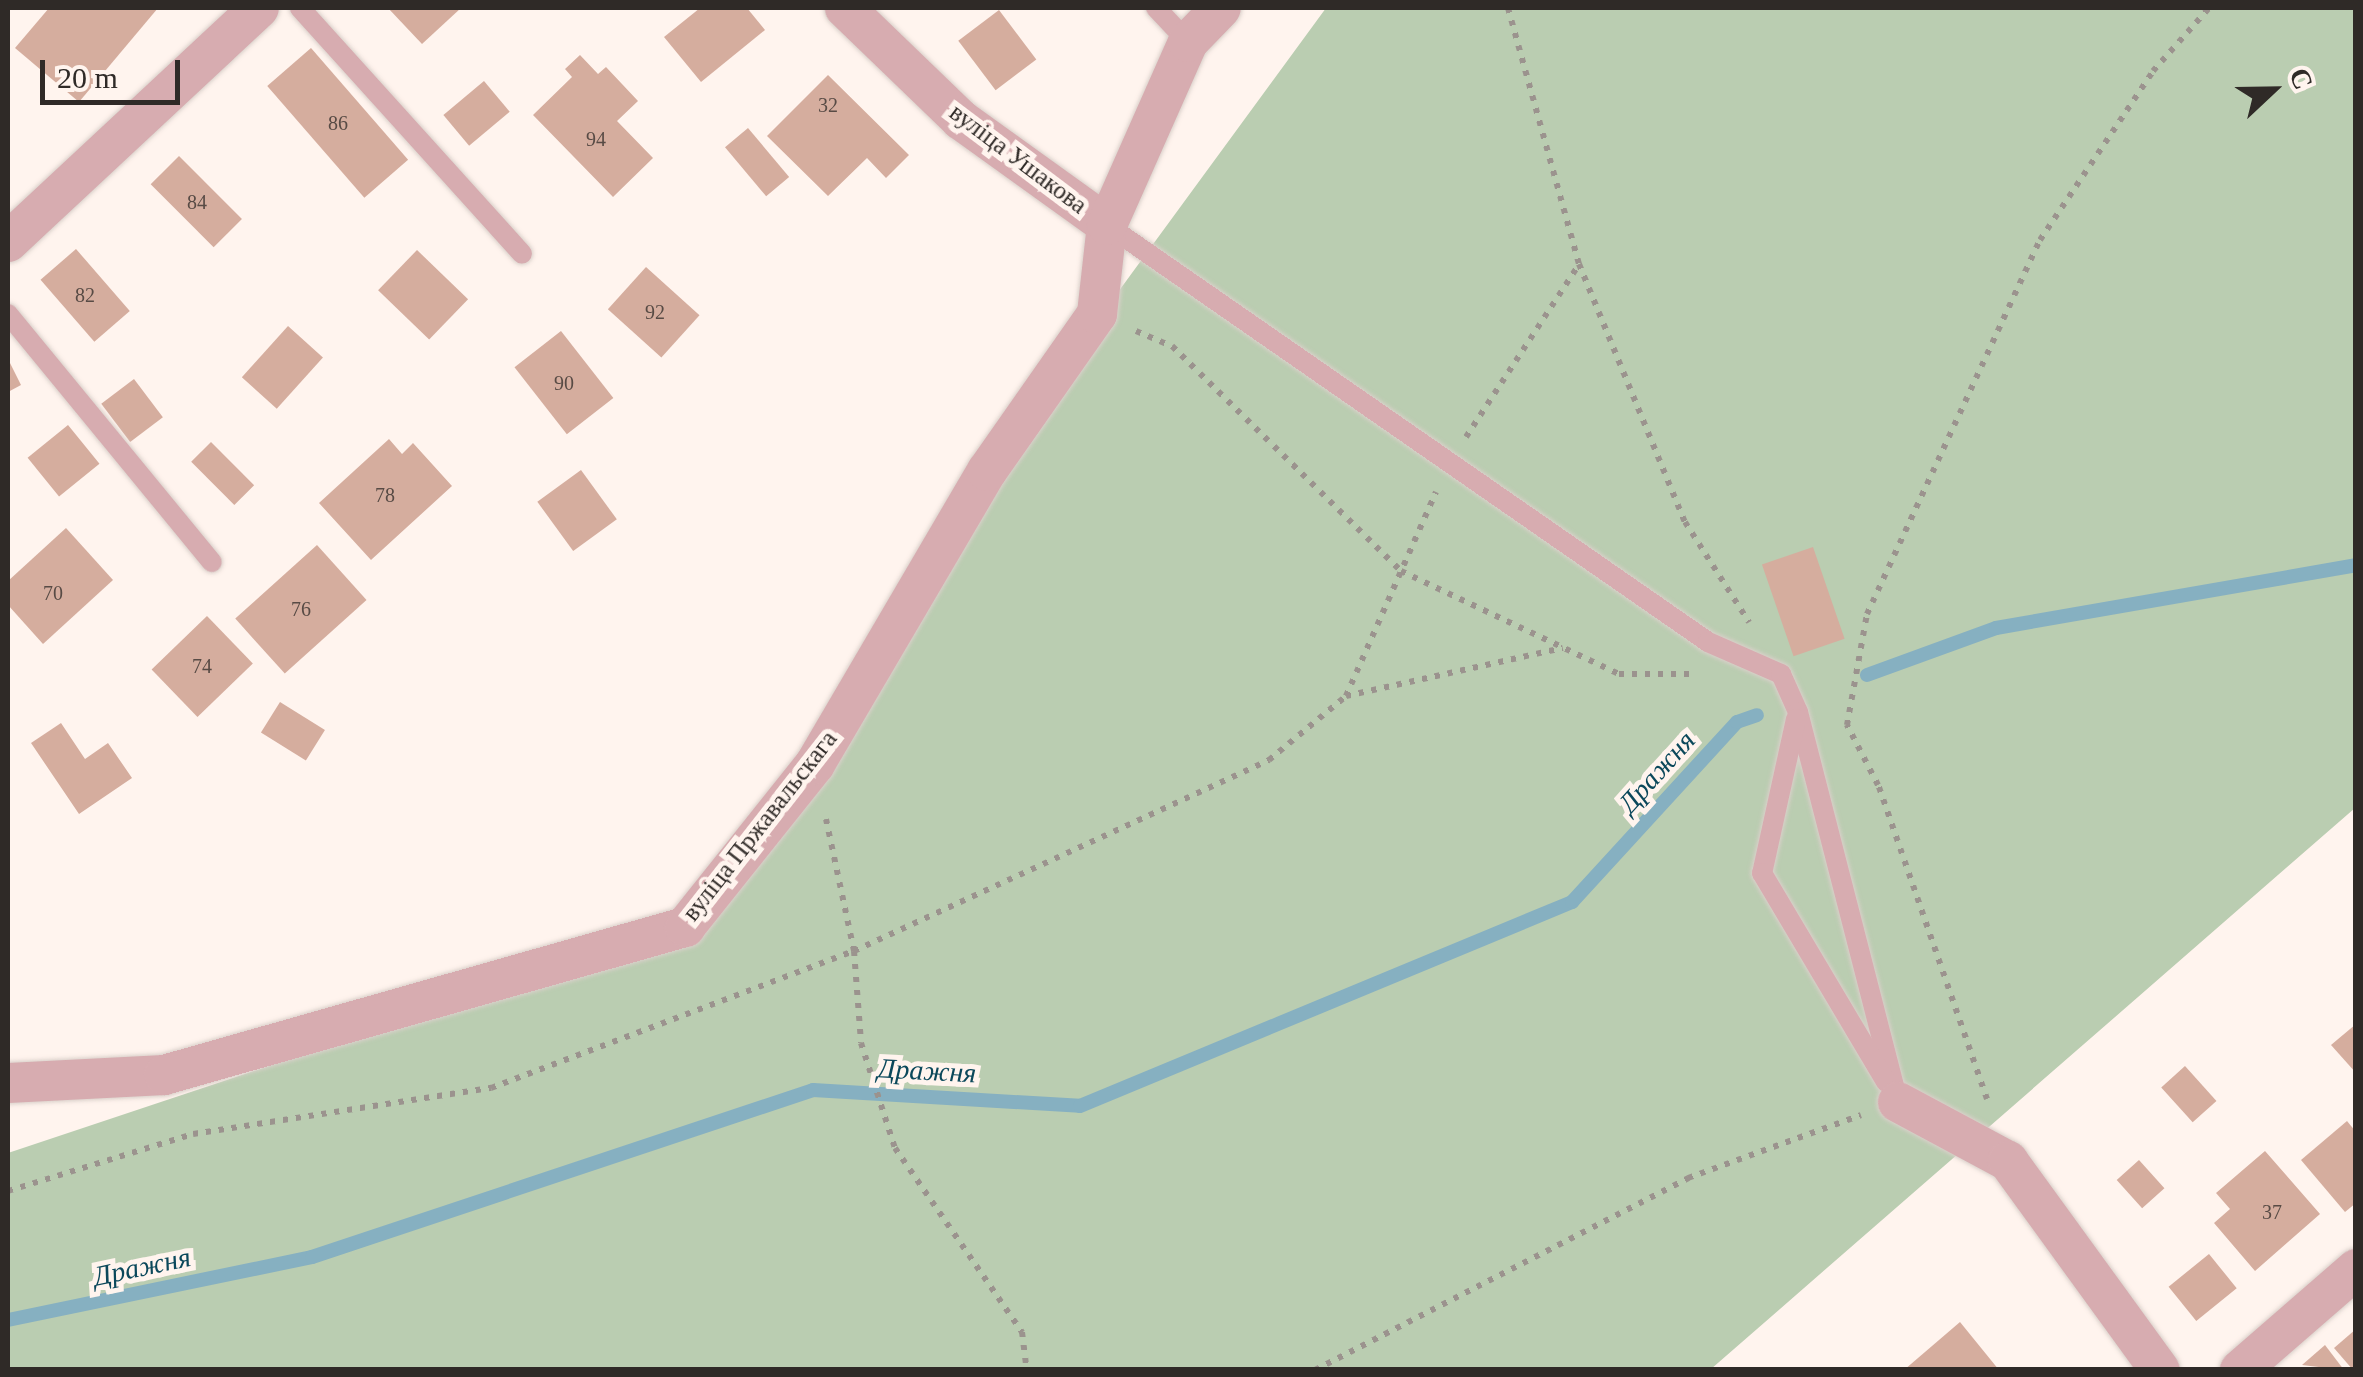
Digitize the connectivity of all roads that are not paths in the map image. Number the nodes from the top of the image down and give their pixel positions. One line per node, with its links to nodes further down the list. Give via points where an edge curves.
1 (258, 8): 8 (street)
2 (300, 8): 9 (lane)
3 (845, 8): 7 (street, вуліца Ушакова, via 961,120)
4 (1156, 8): 6 (lane)
5 (1221, 8): 6 (street)
6 (1188, 42): 7 (street, вуліца Пржавальскага)
7 (1107, 225): 12 (lane, via 1708,642 1781,674); 13 (street, вуліца Пржавальскага, via 1097,314 987,471 815,764 685,927 164,1075)
8 (8, 242)
9 (522, 254)
10 (8, 314): 11 (lane)
11 (212, 562)
12 (1798, 712): 14 (lane); 14 (lane, via 1762,873)
13 (8, 1083)
14 (1898, 1102): 16 (street, via 2008,1161)
15 (2356, 1269): 17 (street)
16 (2160, 1370)
17 (2240, 1370)

